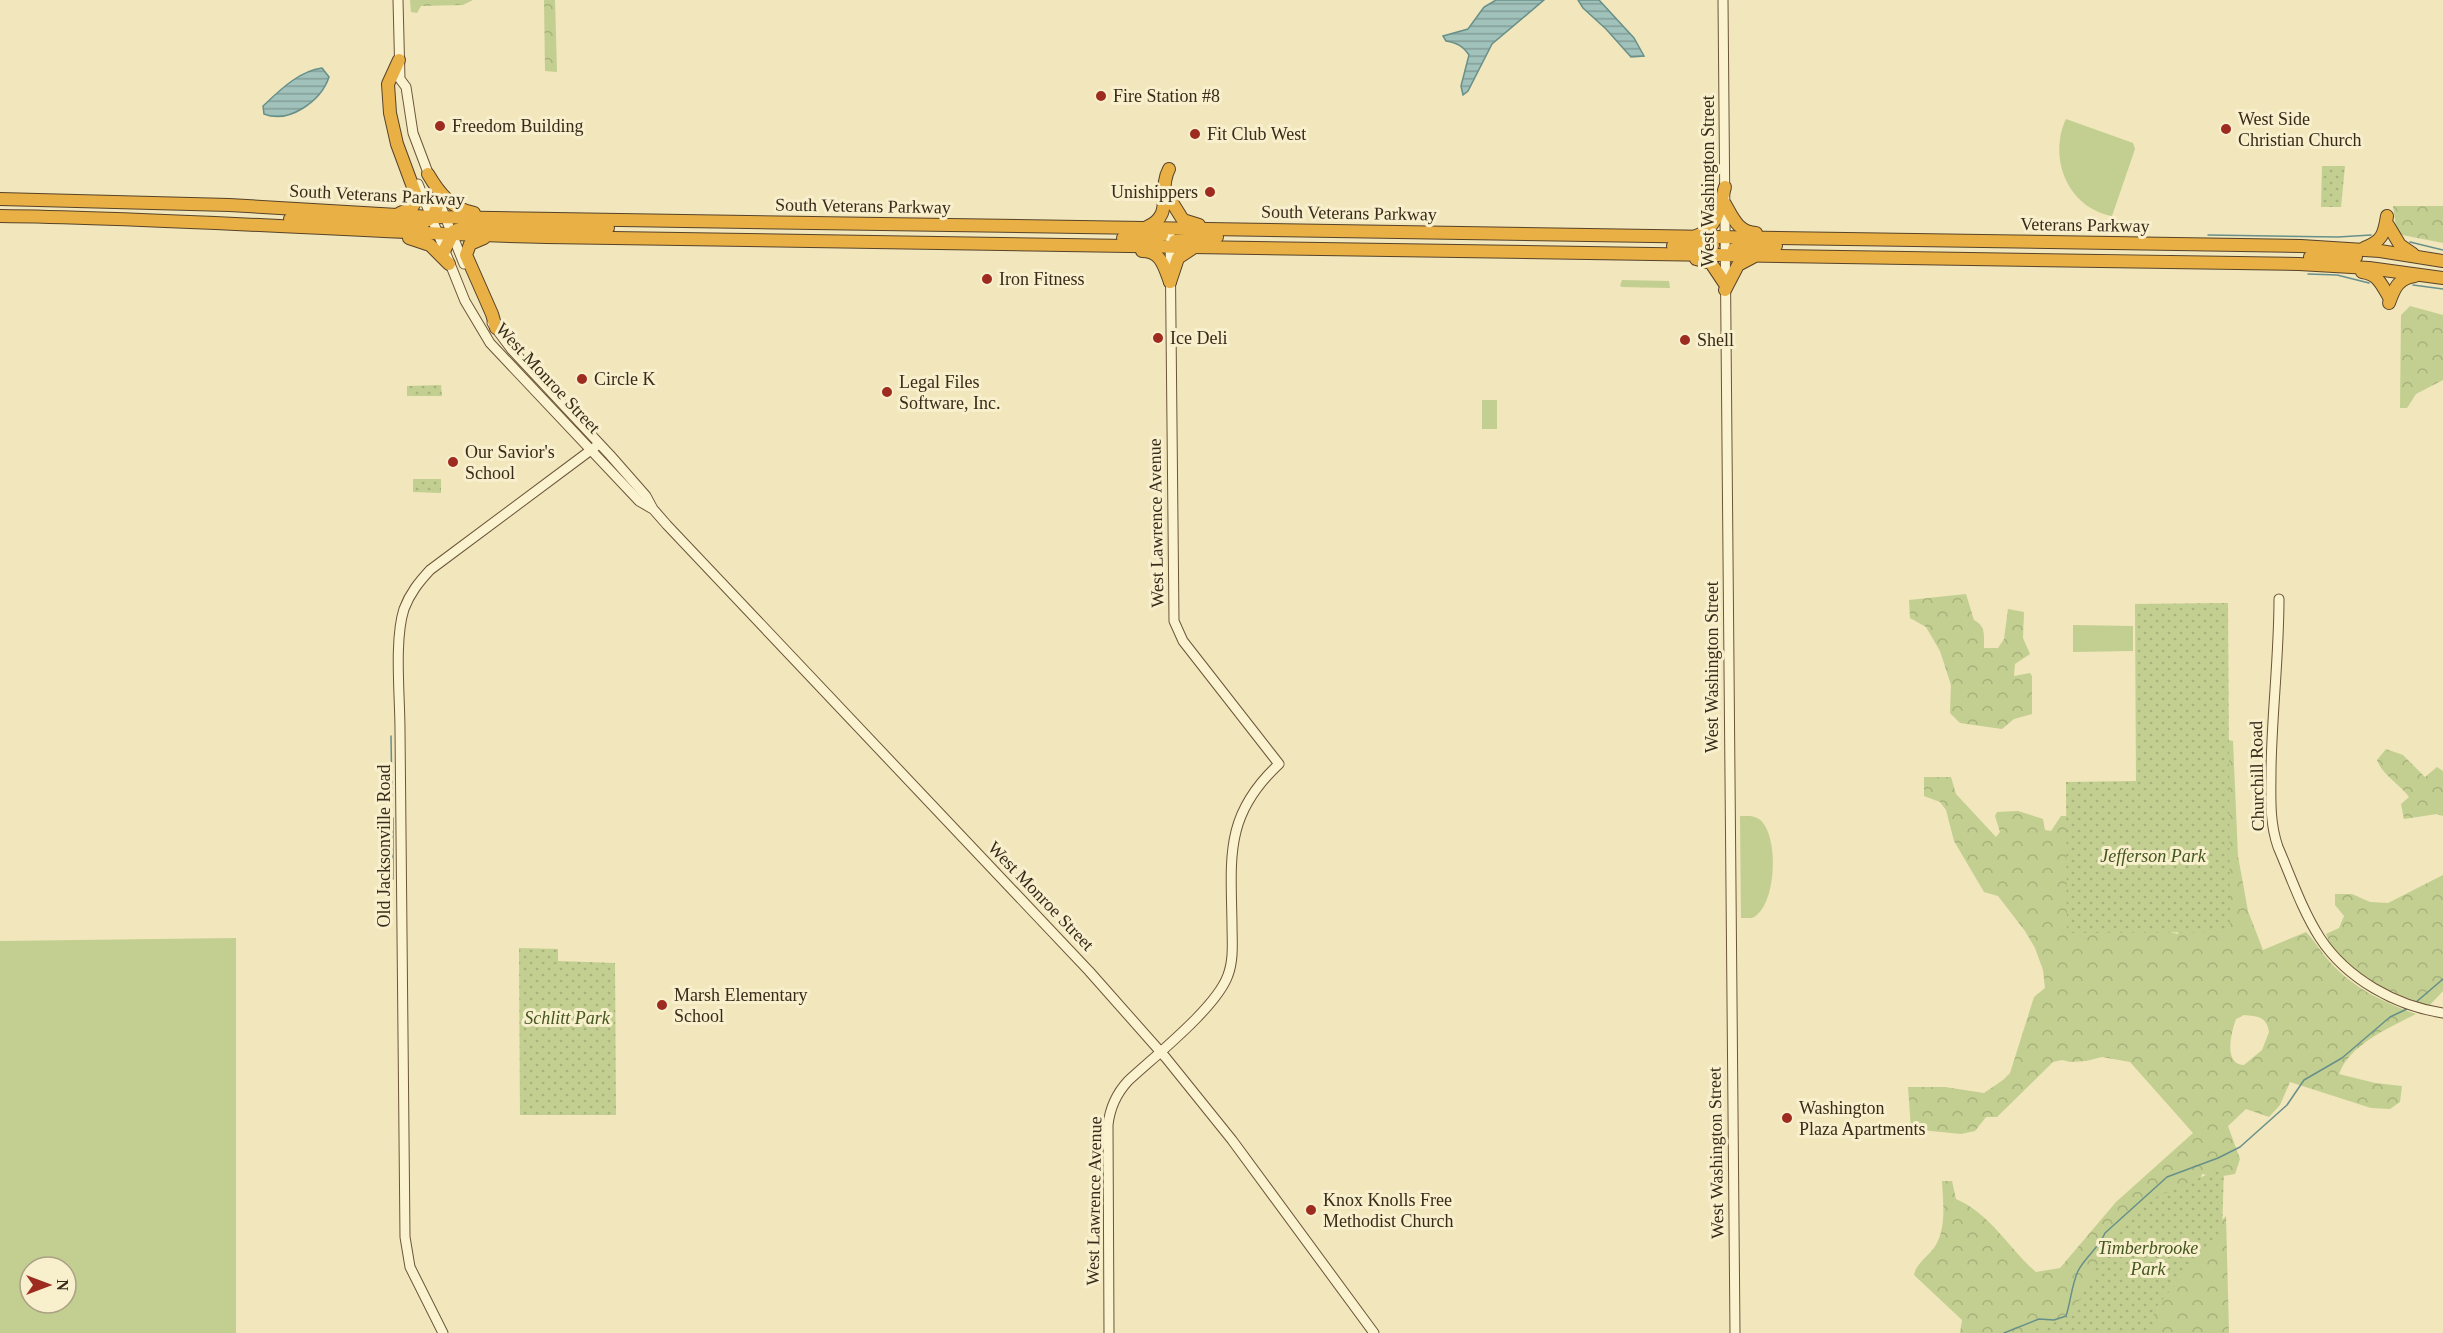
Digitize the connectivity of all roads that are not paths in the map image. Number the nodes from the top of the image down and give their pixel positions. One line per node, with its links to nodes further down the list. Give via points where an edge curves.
1 (398, 0): 3 (street)
2 (1723, 0): 7 (street, West Washington Street)
3 (399, 60): 4 (street); 12 (highway, via 388,84 390,113 417,198 412,208)
4 (400, 79): 6 (street, via 406,87 413,134); 14 (street, via 394,85 398,130)
5 (1169, 169): 19 (highway, via 1164,179 1162,216)
6 (428, 174): 10 (street); 16 (highway, via 448,201 471,213 649,216)
7 (1725, 187): 11 (street, West Washington Street); 26 (highway, via 1713,226)
8 (0, 198): 12 (highway, South Veterans Parkway)
9 (1170, 199): 21 (highway, via 1183,220 1192,224 1257,225)
10 (438, 200): 14 (highway); 15 (street)
11 (1725, 204): 27 (street, West Washington Street); 28 (highway, via 1734,222 1745,231 1802,234)
12 (389, 214): 14 (highway, South Veterans Parkway)
13 (0, 216): 18 (highway, South Veterans Parkway)
14 (431, 217): 15 (highway, South Veterans Parkway); 18 (highway, via 418,224 301,219 243,219); 23 (street, West Monroe Street)
15 (445, 217): 16 (highway, South Veterans Parkway); 24 (street, West Monroe Street)
16 (669, 221): 17 (highway, South Veterans Parkway)
17 (692, 221): 19 (highway, South Veterans Parkway); 24 (highway, via 624,228 470,226)
18 (225, 223): 23 (highway, South Veterans Parkway); 44 (highway, via 236,228 414,238 430,245)
19 (1143, 228): 20 (highway, South Veterans Parkway)
20 (1170, 229): 21 (highway, South Veterans Parkway); 30 (highway, via 1158,236 1031,240); 32 (street, West Lawrence Avenue)
21 (1265, 230): 22 (highway, South Veterans Parkway)
22 (1320, 231): 26 (highway, South Veterans Parkway); 32 (highway, via 1182,238)
23 (438, 234): 24 (highway, South Veterans Parkway); 35 (street, West Monroe Street)
24 (452, 234): 25 (highway, South Veterans Parkway); 35 (highway); 52 (street, West Monroe Street)
25 (492, 236): 30 (highway, South Veterans Parkway); 52 (highway, via 474,241 466,252)
26 (1692, 237): 27 (highway, South Veterans Parkway)
27 (1725, 237): 28 (highway, Veterans Parkway); 36 (highway, via 1712,245); 39 (street, West Washington Street)
28 (1817, 239): 29 (highway, Veterans Parkway)
29 (1864, 239): 34 (highway, Veterans Parkway); 39 (highway, via 1739,247)
30 (1013, 244): 31 (highway, South Veterans Parkway)
31 (1065, 245): 32 (highway, South Veterans Parkway); 50 (highway, via 1075,249 1149,251 1160,258)
32 (1170, 246): 33 (highway, South Veterans Parkway); 50 (street, West Lawrence Avenue)
33 (1196, 247): 36 (highway, South Veterans Parkway); 50 (highway, via 1178,258)
34 (2360, 250): 37 (highway, Veterans Parkway); 41 (highway, via 2378,242 2387,220 2400,245)
35 (444, 251): 44 (street, West Monroe Street)
36 (1561, 252): 38 (highway, South Veterans Parkway)
37 (2388, 252): 41 (highway, Veterans Parkway); 43 (highway, via 2377,258 2315,256)
38 (1626, 253): 39 (highway, South Veterans Parkway); 51 (highway, via 1645,258 1705,260 1712,264)
39 (1725, 255): 40 (highway, Veterans Parkway); 51 (street, West Washington Street)
40 (1760, 255): 43 (highway, Veterans Parkway); 51 (highway, via 1738,265)
41 (2416, 256): 42 (highway, Veterans Parkway)
42 (2443, 261)
43 (2257, 263): 45 (highway, Veterans Parkway)
44 (449, 264): 53 (street, West Monroe Street, via 471,314 490,343)
45 (2299, 264): 47 (highway, Veterans Parkway); 48 (highway, via 2309,269 2373,274 2389,300 2400,282)
46 (2443, 270): 47 (highway, via 2405,264)
47 (2388, 271): 48 (highway, Veterans Parkway)
48 (2425, 275): 49 (highway, Veterans Parkway)
49 (2443, 278)
50 (1170, 282): 56 (street, West Lawrence Avenue, via 1174,621 1183,641 1279,764 1253,793 1236,828 1231,857 1232,956 1226,981 1211,1004)
51 (1725, 287): 60 (street, West Washington Street)
52 (496, 328): 53 (street, West Monroe Street)
53 (596, 447): 56 (street, West Monroe Street, via 646,496 653,509); 57 (street, Old Jacksonville Road, via 430,570 414,588 402,616 405,1237 410,1267)
54 (2279, 599): 55 (street, Churchill Road, via 2272,735 2273,833 2322,941 2355,975 2396,1000)
55 (2443, 1012)
56 (1160, 1051): 58 (street, West Lawrence Avenue, via 1123,1087 1110,1115); 59 (street, West Monroe Street, via 1232,1140)
57 (443, 1333)
58 (1109, 1333)
59 (1374, 1333)
60 (1735, 1333)

